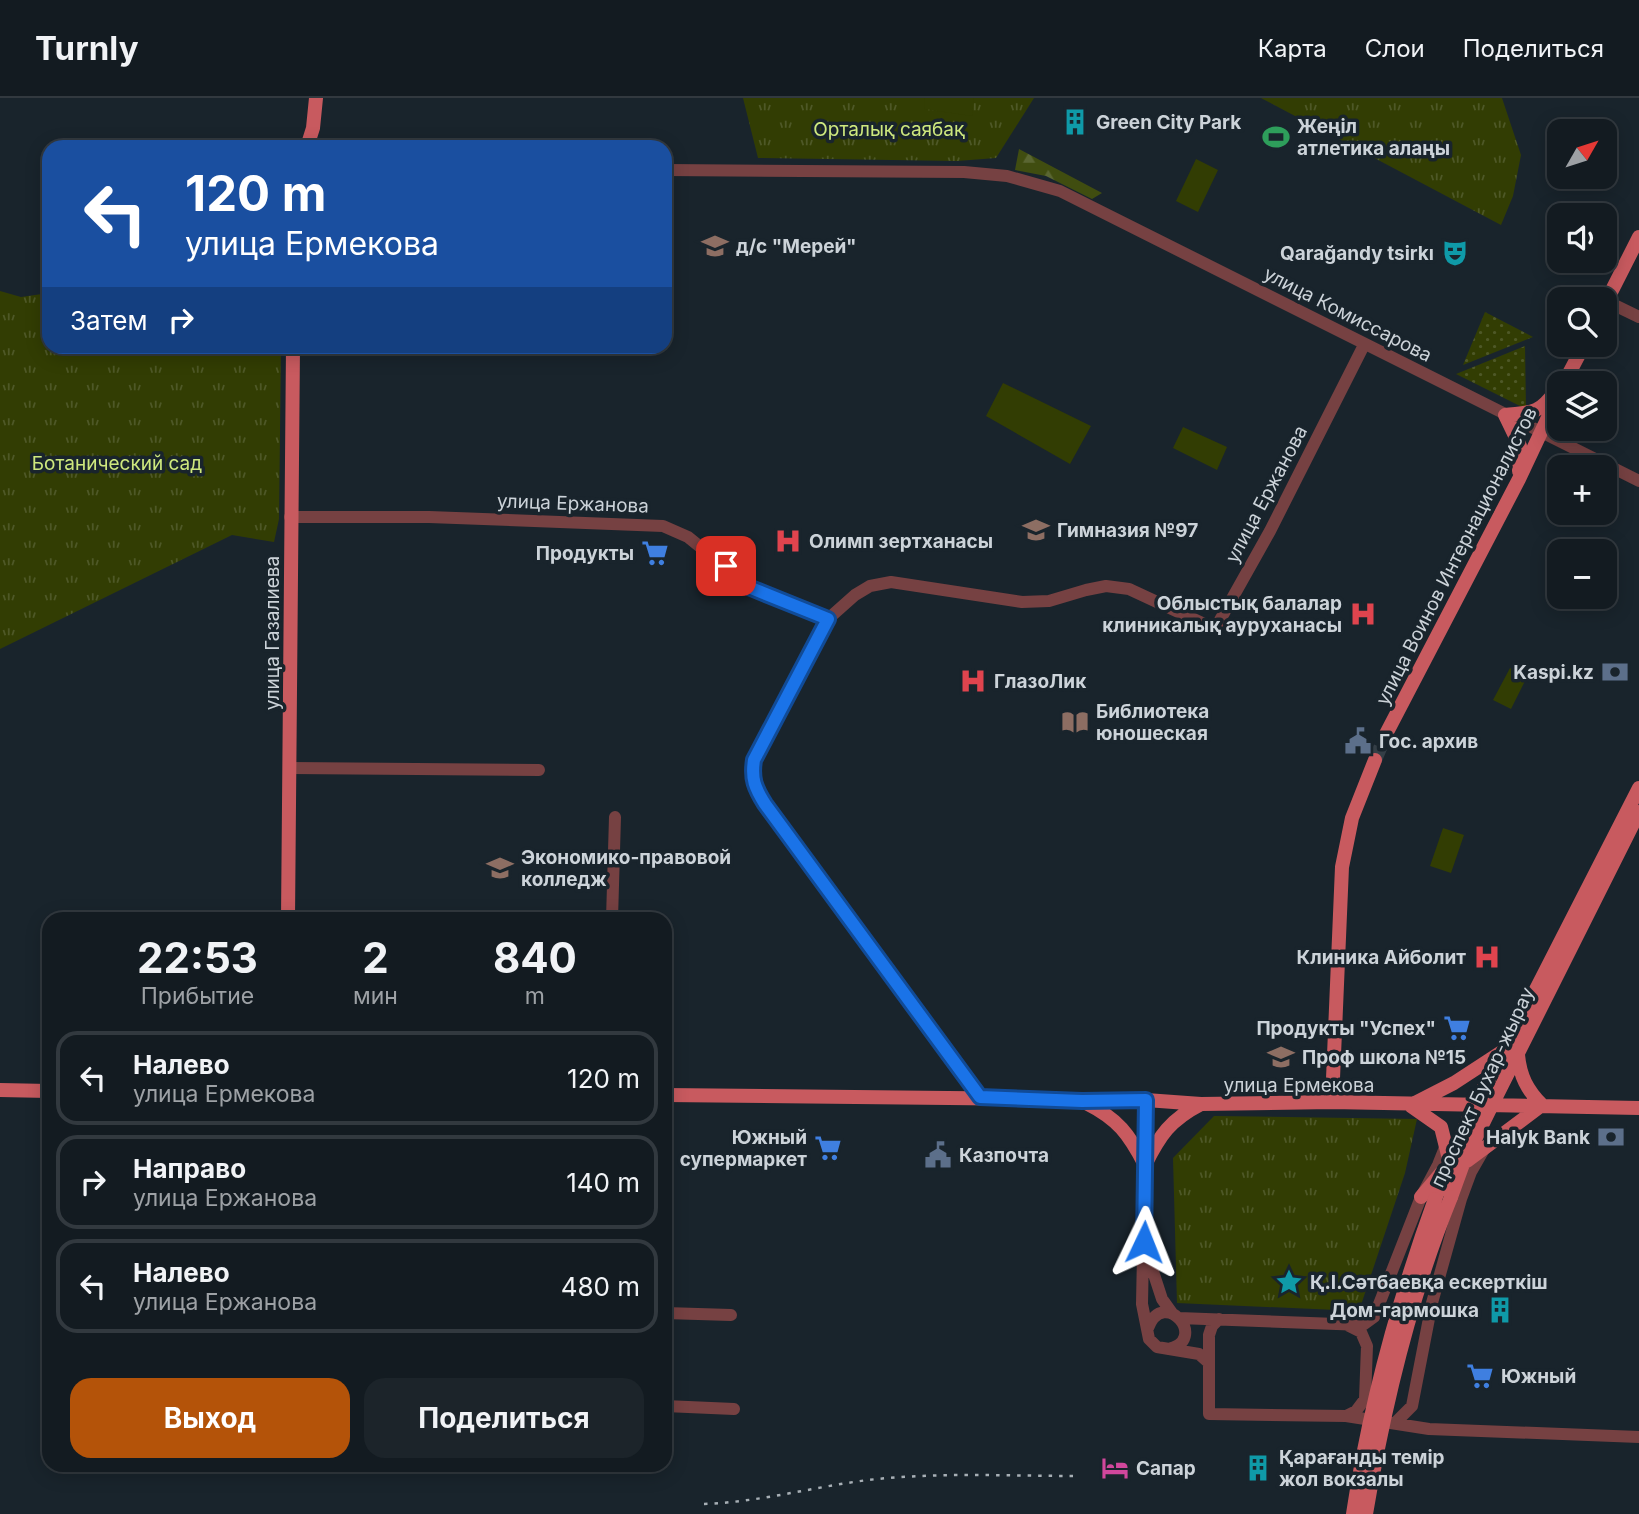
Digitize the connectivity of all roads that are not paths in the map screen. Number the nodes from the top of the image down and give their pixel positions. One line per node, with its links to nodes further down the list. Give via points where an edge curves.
1 (316, 98): 2 (main road)
2 (313, 128): 3 (main road); 4 (main road)
3 (309, 140)
4 (318, 140)
5 (672, 170): 10 (street, улица Комиссарова, via 964,172 1040,184)
6 (1639, 237): 7 (main road)
7 (1614, 287)
8 (1617, 308): 9 (street)
9 (1639, 317)
10 (1364, 345): 13 (street, улица Комиссарова); 19 (street, улица Ержанова, via 1215,629 1129,589 1106,586 1049,601 1022,602 891,582 870,586)
11 (293, 354): 18 (main road, улица Газалиева)
12 (1547, 402): 13 (main road, via 1525,414)
13 (1505, 415): 15 (street, улица Комиссарова); 16 (main road, via 1520,446)
14 (1547, 418): 15 (main road, улица Воинов Интернационалистов)
15 (1541, 432): 16 (main road, улица Воинов Интернационалистов); 17 (street, улица Комиссарова)
16 (1519, 479): 20 (main road, улица Воинов Интернационалистов)
17 (1639, 481)
18 (290, 517): 19 (street, улица Ержанова, via 663,526 688,537 751,588); 22 (main road, улица Газалиева)
19 (828, 619): 34 (street, улица Ержанова, via 754,760 751,775 755,787)
20 (1385, 734)
21 (1375, 760): 37 (main road, via 1352,818 1343,857)
22 (290, 768): 23 (street); 28 (main road, улица Газалиева)
23 (539, 770)
24 (1639, 788): 27 (main road, проспект Бухар-жырау)
25 (1639, 812): 27 (main road, проспект Бухар-жырау)
26 (615, 817): 29 (street)
27 (1621, 837): 30 (main road, проспект Бухар-жырау)
28 (288, 912)
29 (612, 912)
30 (1512, 1051): 39 (main road); 40 (main road, проспект Бухар-жырау); 41 (main road, проспект Бухар-жырау); 42 (main road, via 1531,1095)
31 (0, 1090): 32 (main road)
32 (42, 1091)
33 (672, 1095): 34 (main road, улица Ермекова)
34 (980, 1097): 36 (main road, улица Ермекова)
35 (1146, 1100): 36 (main road, улица Ермекова); 38 (main road, улица Ермекова); 47 (street)
36 (1082, 1101): 47 (main road, via 1105,1112 1131,1137)
37 (1332, 1102): 38 (main road, улица Ермекова); 39 (main road, улица Ермекова)
38 (1201, 1104): 47 (main road, via 1181,1114 1157,1141)
39 (1410, 1105): 40 (main road, улица Ермекова); 44 (main road, via 1441,1127)
40 (1474, 1105): 41 (main road, улица Ермекова); 46 (main road, проспект Бухар-жырау)
41 (1492, 1105): 42 (main road, улица Ермекова); 46 (main road, проспект Бухар-жырау)
42 (1542, 1105): 43 (main road, улица Ермекова); 45 (main road)
43 (1639, 1108)
44 (1446, 1145): 46 (main road); 48 (street)
45 (1484, 1149): 46 (main road); 49 (street)
46 (1457, 1163): 48 (main road, проспект Бухар-жырау); 49 (main road, проспект Бухар-жырау)
47 (1145, 1165): 50 (street)
48 (1428, 1198): 55 (street, via 1374,1317 1363,1325); 68 (main road, проспект Бухар-жырау, bridge, via 1372,1410)
49 (1456, 1198): 61 (street); 69 (main road, проспект Бухар-жырау, bridge, via 1436,1236 1405,1333)
50 (1144, 1242): 53 (street, via 1162,1299); 56 (street, via 1142,1304)
51 (672, 1313): 52 (street)
52 (731, 1315)
53 (1176, 1316): 54 (street); 56 (street, via 1157,1315); 57 (street, via 1185,1329 1182,1340)
54 (1219, 1319): 55 (street); 58 (street, via 1209,1335)
55 (1348, 1325): 59 (street, via 1361,1332 1367,1346)
56 (1148, 1328): 57 (street, via 1153,1343)
57 (1168, 1349): 58 (street, via 1199,1354)
58 (1208, 1362): 63 (street, via 1209,1413)
59 (1365, 1399): 63 (street); 64 (street)
60 (672, 1406): 62 (street)
61 (1412, 1406): 65 (street); 66 (street)
62 (734, 1409)
63 (1346, 1416): 64 (street)
64 (1382, 1420): 65 (street)
65 (1395, 1423): 66 (street)
66 (1429, 1429): 67 (street)
67 (1639, 1437)
68 (1353, 1514)
69 (1366, 1514)

